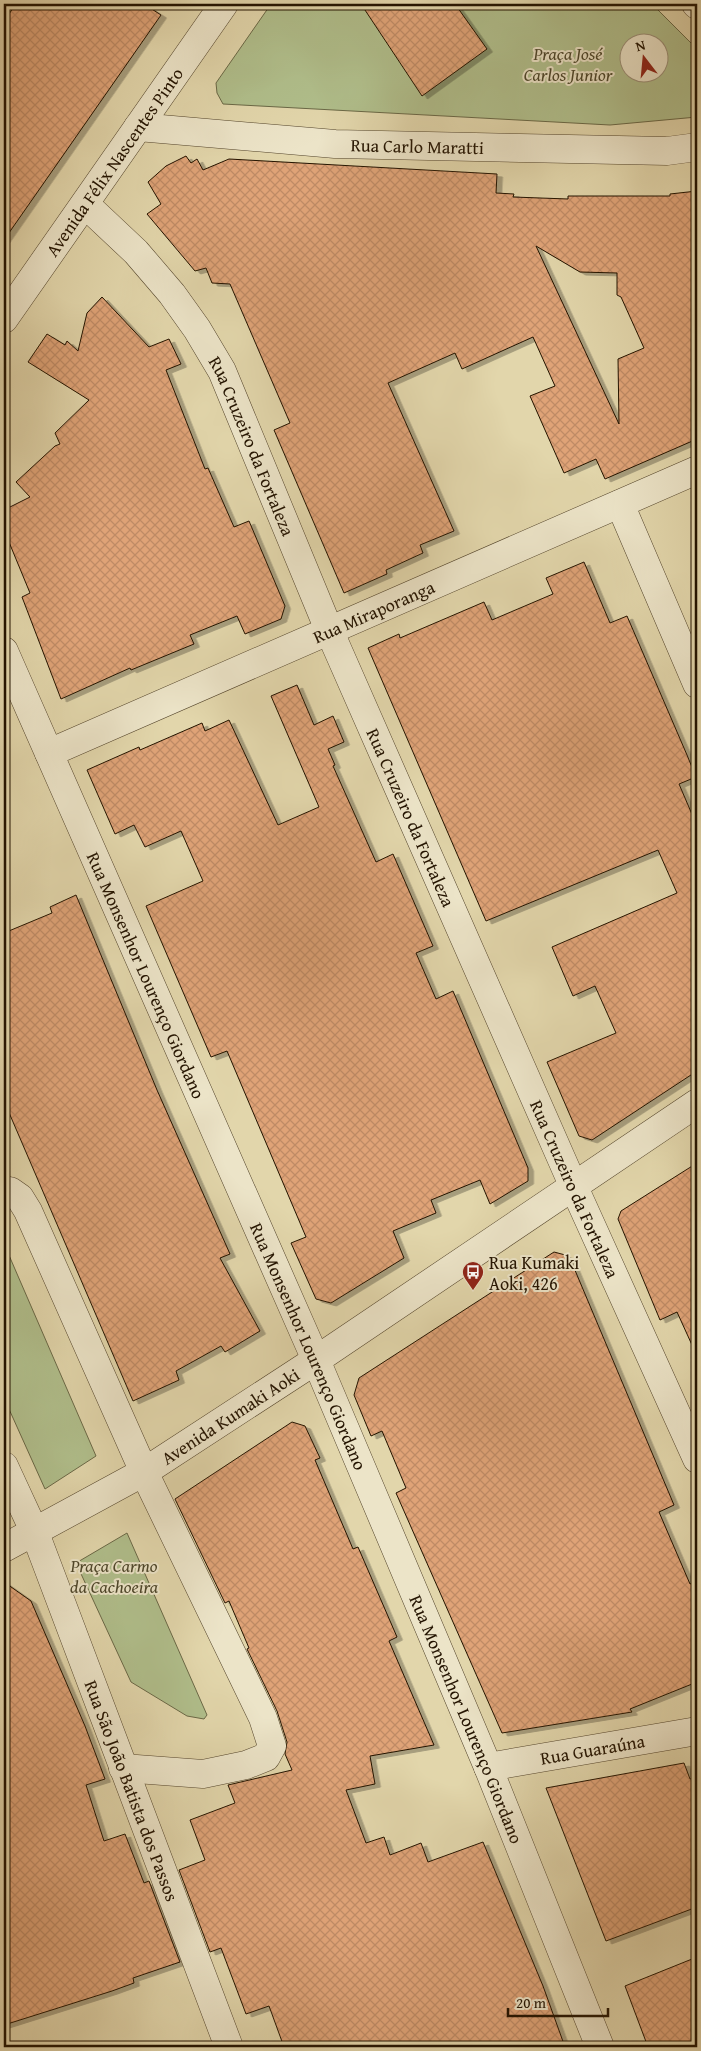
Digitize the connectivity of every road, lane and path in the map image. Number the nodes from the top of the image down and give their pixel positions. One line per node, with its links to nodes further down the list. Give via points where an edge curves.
1 (224, 4): 2 (street, Avenida Félix Nascentes Pinto)
2 (138, 126): 3 (street, Rua Carlo Maratti, via 336,144 667,151); 4 (street, Avenida Félix Nascentes Pinto)
3 (697, 146)
4 (85, 204): 5 (street, Avenida Félix Nascentes Pinto); 8 (street, Rua Cruzeiro da Fortaleza, via 136,252 172,294 222,371)
5 (4, 319)
6 (697, 470): 7 (street, Rua Miraporanga)
7 (620, 504): 8 (street, Rua Miraporanga); 10 (street)
8 (329, 630): 11 (street, Rua Miraporanga); 13 (street, Rua Cruzeiro da Fortaleza)
9 (4, 651): 11 (street, Rua Monsenhor Lourenço Giordano)
10 (697, 684)
11 (49, 754): 15 (street, Rua Monsenhor Lourenço Giordano)
12 (697, 1103): 13 (street, Avenida Kumaki Aoki)
13 (573, 1185): 15 (street, Avenida Kumaki Aoki); 16 (street, Rua Cruzeiro da Fortaleza)
14 (4, 1192): 18 (street, via 10,1191 20,1198 28,1211)
15 (316, 1360): 18 (street, Avenida Kumaki Aoki); 23 (street, Rua Monsenhor Lourenço Giordano)
16 (697, 1459)
17 (4, 1466): 19 (street)
18 (144, 1472): 19 (street, Avenida Kumaki Aoki); 22 (street, via 263,1718 272,1746 266,1757 246,1765 203,1774)
19 (35, 1533): 20 (street, Avenida Kumaki Aoki); 22 (street, Rua São João Batista dos Passos)
20 (4, 1548)
21 (697, 1731): 23 (street, Rua Guaraúna)
22 (124, 1768): 24 (street, Rua São João Batista dos Passos)
23 (488, 1768): 25 (street, Rua Monsenhor Lourenço Giordano)
24 (229, 2047)
25 (600, 2047)

